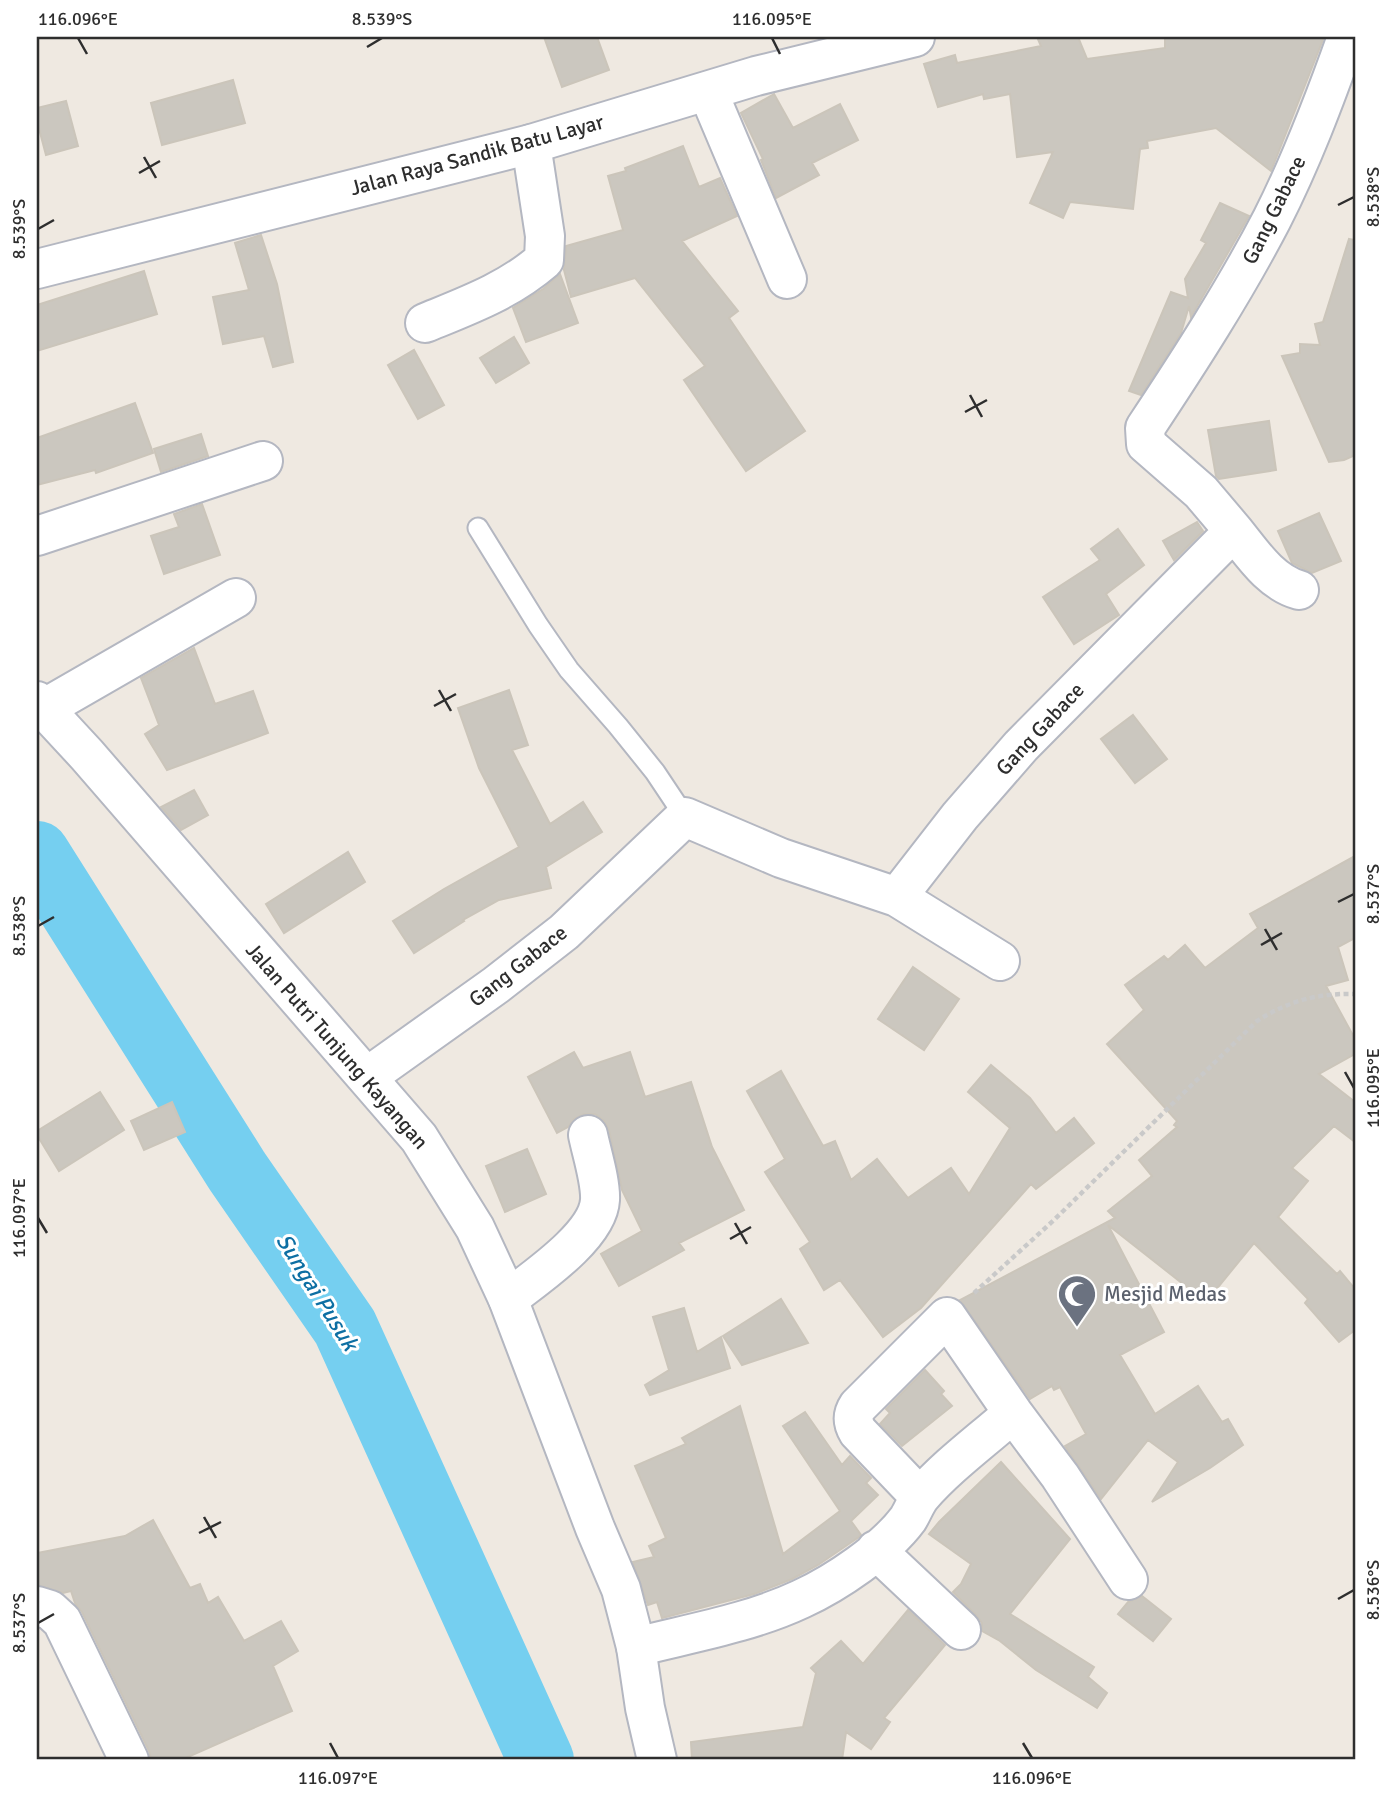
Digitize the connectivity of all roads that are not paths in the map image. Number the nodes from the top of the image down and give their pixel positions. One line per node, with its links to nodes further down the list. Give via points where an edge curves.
1 (915, 37): 3 (street, Jalan Raya Sandik Batu Layar)
2 (1348, 37): 10 (street, Gang Gabace, via 1273,216 1202,342 1145,428 1146,444 1201,492)
3 (708, 92): 4 (street, Jalan Raya Sandik Batu Layar); 6 (street)
4 (531, 144): 5 (street, Jalan Raya Sandik Batu Layar); 7 (street, via 545,236 544,260 521,280)
5 (37, 269)
6 (787, 279)
7 (425, 323)
8 (263, 461): 11 (street)
9 (478, 528): 15 (lane, via 569,670 655,772)
10 (1234, 531): 12 (street, via 1276,578); 16 (street, Gang Gabace, via 1021,746)
11 (37, 536)
12 (1299, 590)
13 (236, 598): 14 (street)
14 (41, 705): 18 (street, Jalan Putri Tunjung Kayangan)
15 (685, 817): 16 (street, via 781,858); 18 (street, Gang Gabace, via 564,932)
16 (897, 897): 17 (street)
17 (1000, 961)
18 (367, 1077): 20 (street, Jalan Putri Tunjung Kayangan, via 419,1138 454,1191)
19 (588, 1135): 20 (street, via 600,1200 596,1214 572,1249)
20 (508, 1299): 27 (street, Jalan Putri Tunjung Kayangan, via 621,1589)
21 (1013, 1413): 22 (street); 22 (street, via 947,1317 853,1415 858,1432); 24 (street)
22 (920, 1497): 23 (street, via 908,1518)
23 (876, 1550): 26 (street); 27 (street, via 802,1599 746,1619)
24 (1128, 1580)
25 (37, 1606): 28 (street, via 62,1621)
26 (961, 1630)
27 (636, 1647): 29 (street, Jalan Putri Tunjung Kayangan)
28 (129, 1760)
29 (657, 1760)

